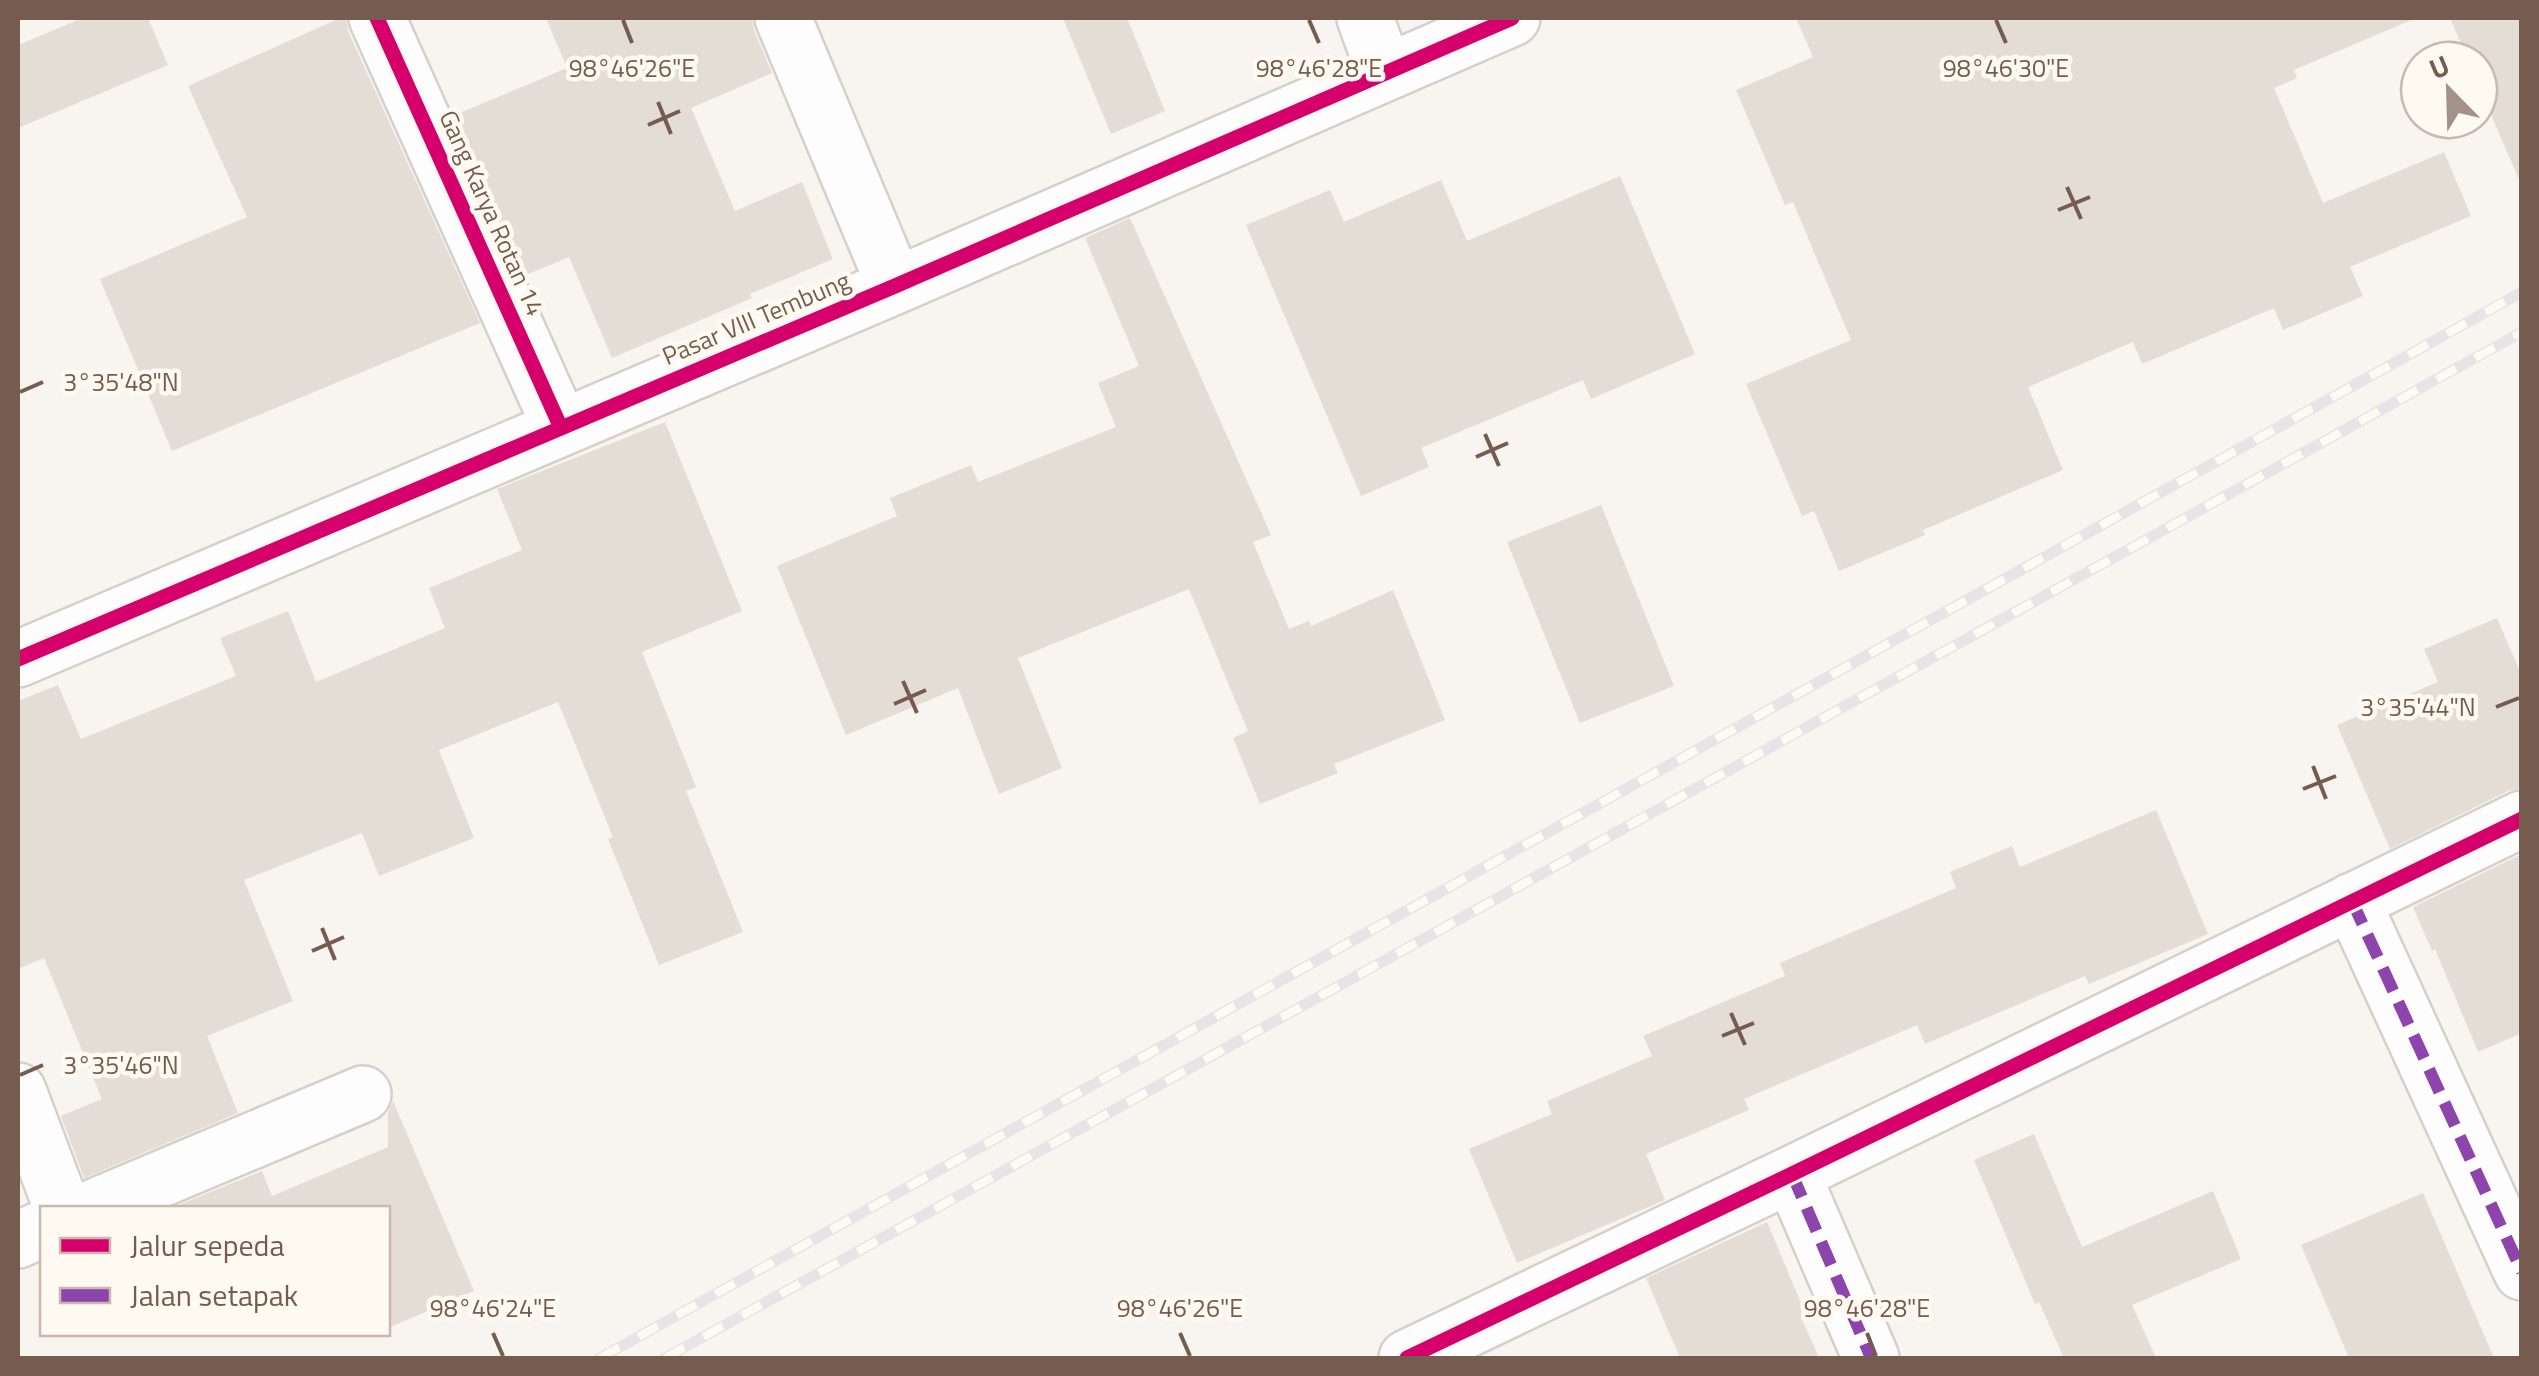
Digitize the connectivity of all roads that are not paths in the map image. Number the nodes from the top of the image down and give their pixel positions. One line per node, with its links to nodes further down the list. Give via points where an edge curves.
1 (377, 18): 7 (street, Gang Karya Rotan 14)
2 (783, 18): 6 (street)
3 (1365, 18): 5 (street)
4 (1512, 18): 5 (street, Pasar VIII Tembung)
5 (1386, 72): 6 (street, Pasar VIII Tembung)
6 (895, 286): 7 (street, Pasar VIII Tembung)
7 (561, 428): 8 (street, Pasar VIII Tembung)
8 (18, 659)
9 (2522, 819): 10 (street)
10 (2352, 901): 13 (street); 16 (street)
11 (18, 1091): 14 (street)
12 (363, 1094): 15 (street)
13 (1792, 1174): 17 (street); 18 (street)
14 (61, 1206)
15 (97, 1206)
16 (2522, 1272)
17 (1408, 1358)
18 (1871, 1358)

